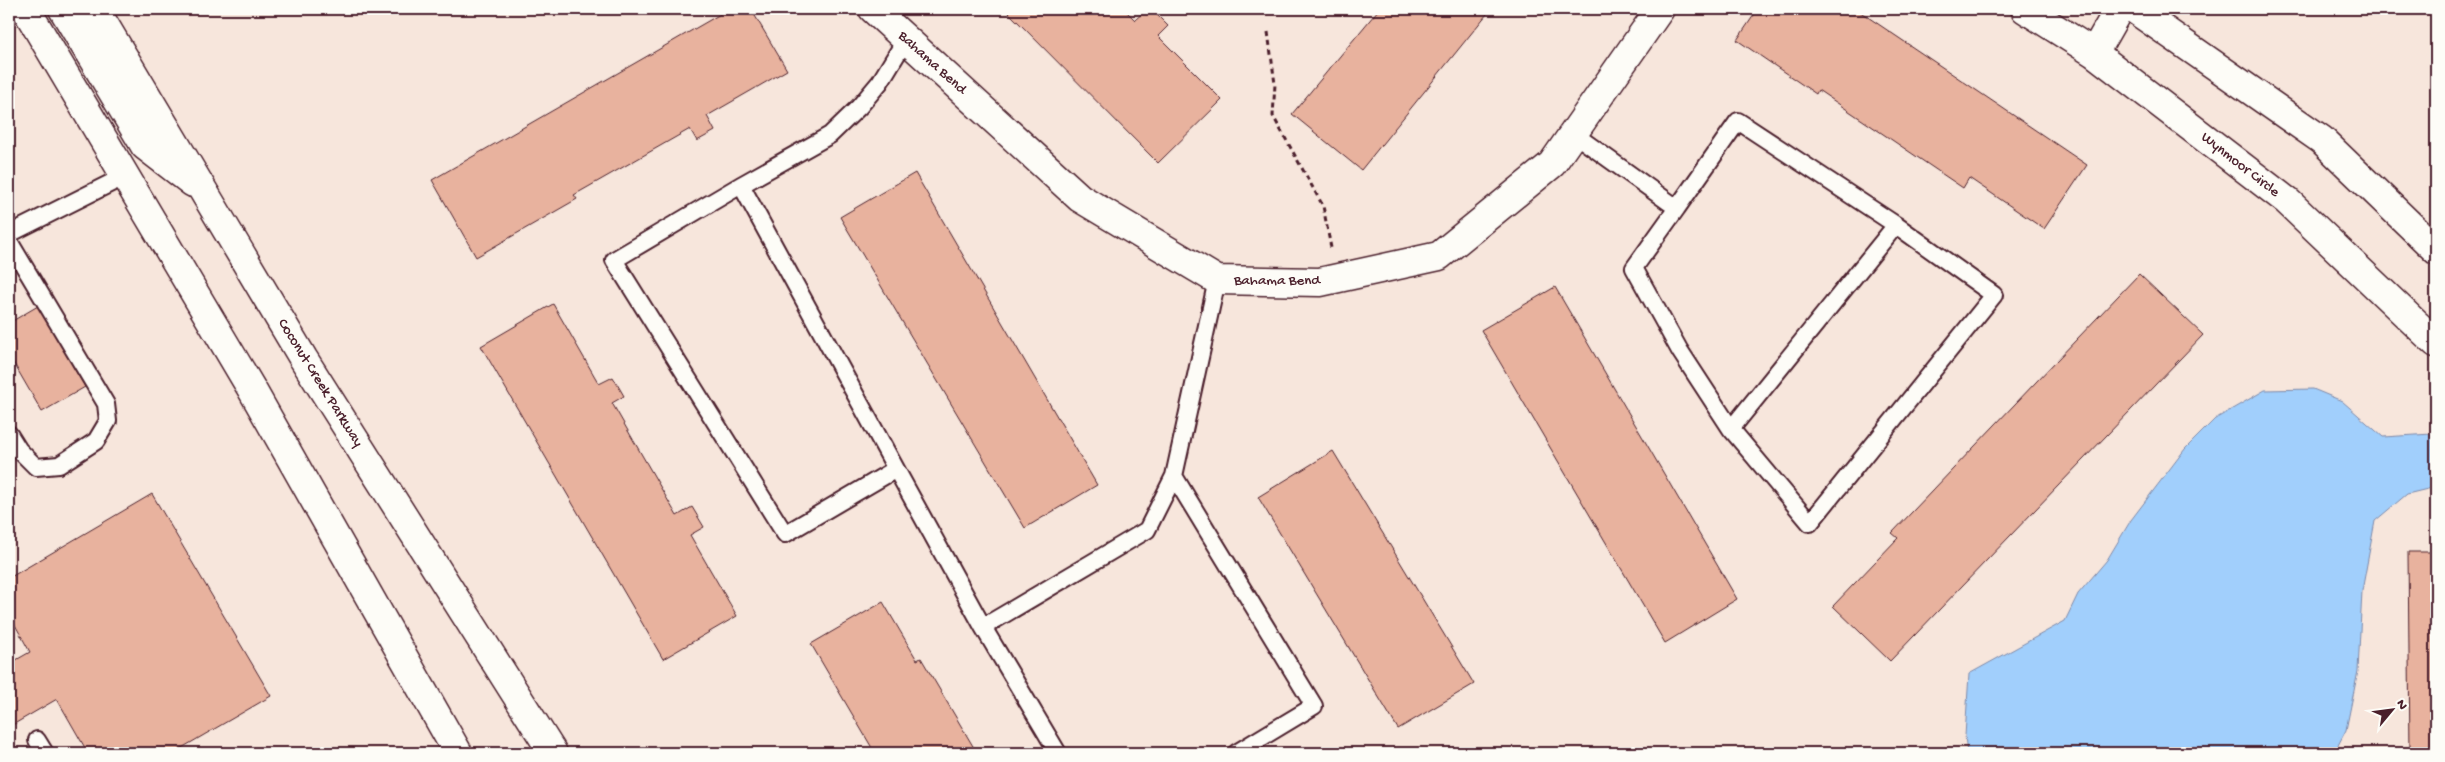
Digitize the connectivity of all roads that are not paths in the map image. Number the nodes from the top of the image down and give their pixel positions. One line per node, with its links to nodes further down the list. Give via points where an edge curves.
1 (26, 9): 12 (main road)
2 (63, 9): 14 (main road, via 145,146)
3 (95, 9): 14 (main road, Coconut Creek Parkway)
4 (873, 9): 9 (main road, Bahama Bend)
5 (1660, 9): 11 (main road, Bahama Bend)
6 (2119, 9): 10 (main road)
7 (2134, 9): 19 (main road, via 2322,140)
8 (2041, 13): 10 (main road, Wynmoor Circle)
9 (906, 39): 13 (lane, via 880,82 860,107 830,135); 20 (main road, Bahama Bend, via 1080,198)
10 (2094, 53): 21 (main road, Wynmoor Circle, via 2287,201)
11 (1574, 134): 15 (lane); 20 (main road, Bahama Bend, via 1552,164 1439,256 1320,282)
12 (125, 176): 17 (lane); 27 (main road, via 256,397)
13 (741, 185): 24 (lane); 24 (lane, via 614,260 785,534)
14 (204, 192): 28 (main road, Coconut Creek Parkway, via 303,358)
15 (1677, 208): 16 (lane, via 1738,121); 22 (lane, via 1634,268 1680,351)
16 (1896, 225): 22 (lane); 22 (lane, via 1994,295 1810,522)
17 (9, 234)
18 (9, 241): 23 (lane, via 106,404 108,421 96,441 60,465 47,468 36,467)
19 (2436, 250)
20 (1217, 280): 25 (lane)
21 (2436, 343)
22 (1731, 429)
23 (9, 434)
24 (896, 469): 26 (lane)
25 (1174, 476): 26 (lane, via 1147,530); 30 (lane, via 1314,706)
26 (983, 626): 29 (lane)
27 (458, 753)
28 (553, 753)
29 (1058, 753)
30 (1236, 753)

